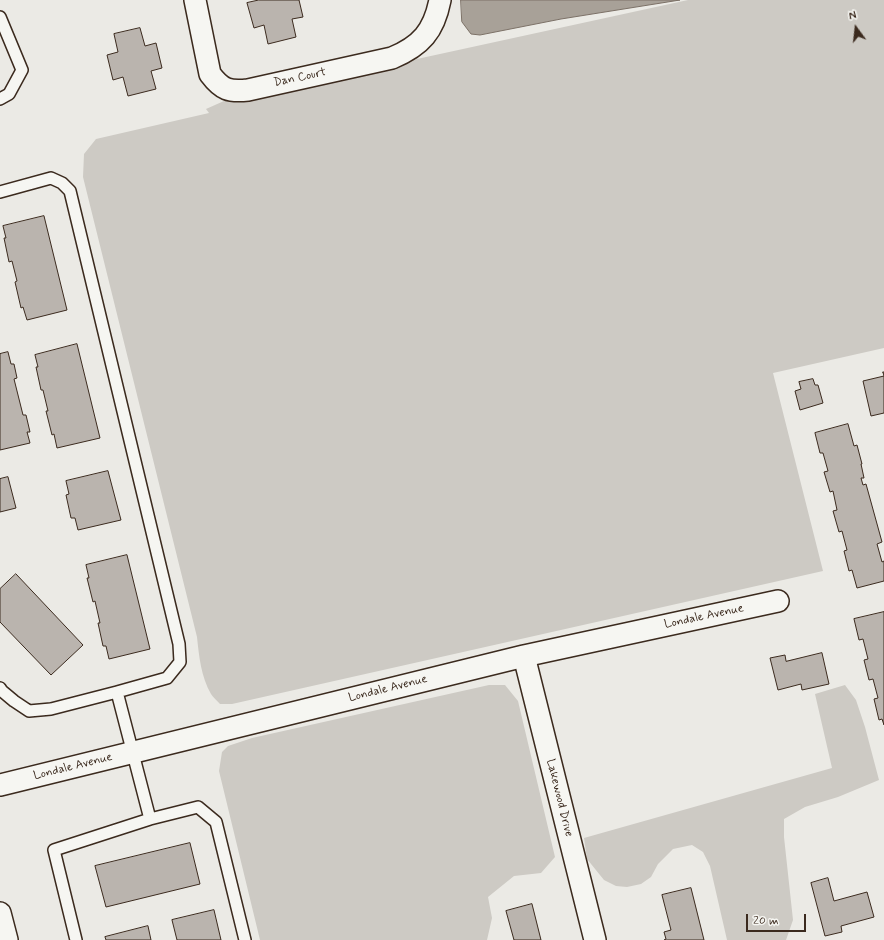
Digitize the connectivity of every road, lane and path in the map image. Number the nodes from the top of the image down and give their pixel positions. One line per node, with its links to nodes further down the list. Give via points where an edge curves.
1 (195, 0): 2 (street, Dan Court, via 210,74 225,89 235,91 392,58 405,53 416,46 433,25)
2 (440, 0)
3 (0, 17): 4 (lane, via 22,70 9,94)
4 (0, 99)
5 (0, 192): 9 (lane, via 51,178 62,183 70,191 179,644 180,662 167,678)
6 (778, 600): 7 (street, Londale Avenue)
7 (524, 656): 10 (street, Londale Avenue); 17 (street, Lakewood Drive)
8 (0, 688): 9 (lane, via 29,711 51,709)
9 (117, 692): 10 (lane)
10 (134, 752): 11 (street, Londale Avenue); 12 (lane)
11 (0, 785)
12 (150, 819): 15 (lane, via 54,850); 16 (lane, via 198,807 216,822)
13 (0, 917): 14 (street)
14 (7, 940)
15 (76, 940)
16 (245, 940)
17 (595, 940)

